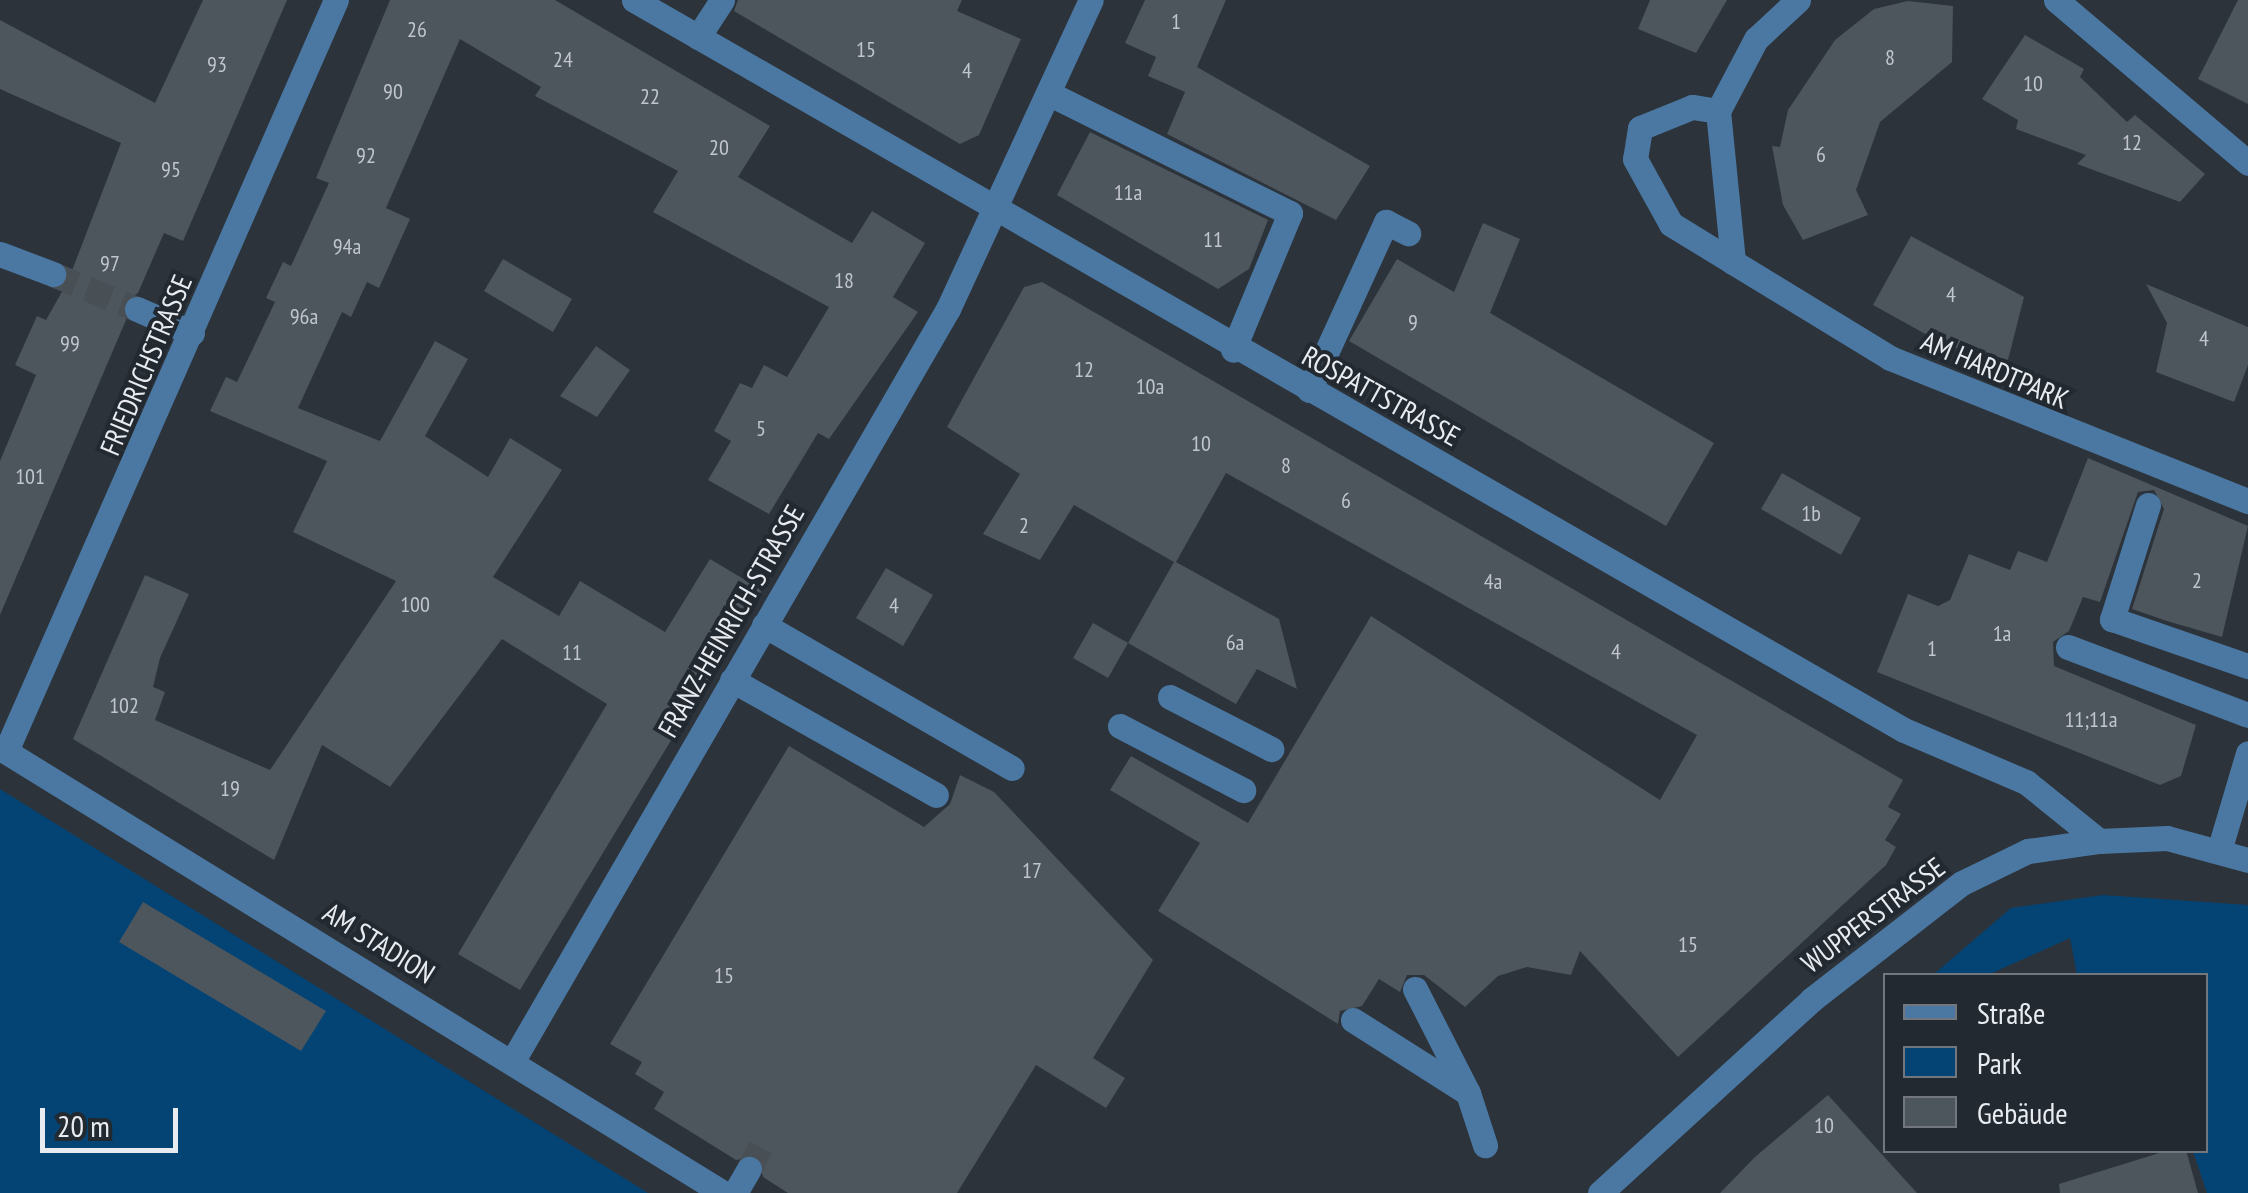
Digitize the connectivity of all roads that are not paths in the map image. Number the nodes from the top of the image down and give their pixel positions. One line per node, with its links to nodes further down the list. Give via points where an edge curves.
1 (336, 0): 17 (street, FRIEDRICHSTRASSE)
2 (634, 0): 7 (street, ROSPATTSTRASSE)
3 (722, 0): 7 (street)
4 (1090, 0): 8 (street, FRANZ-HEINRICH-STRASSE)
5 (1798, 0): 9 (street, via 1756,39)
6 (2056, 0): 10 (street)
7 (698, 37): 11 (street, ROSPATTSTRASSE)
8 (1050, 94): 11 (street, FRANZ-HEINRICH-STRASSE); 18 (street, via 1290,213)
9 (1718, 111): 14 (street); 14 (street, AM HARDTPARK, via 1692,107 1640,128 1635,159 1672,224)
10 (2248, 163)
11 (1000, 210): 18 (street, ROSPATTSTRASSE); 22 (street, FRANZ-HEINRICH-STRASSE)
12 (1408, 233): 19 (street, via 1386,222)
13 (0, 254): 15 (street)
14 (1733, 262): 20 (street, AM HARDTPARK, via 1924,373)
15 (53, 274)
16 (136, 309): 17 (street)
17 (192, 333): 29 (street, FRIEDRICHSTRASSE)
18 (1233, 350): 19 (street, ROSPATTSTRASSE)
19 (1309, 390): 35 (street, ROSPATTSTRASSE, via 1904,730 2026,782)
20 (2248, 501)
21 (2148, 505): 24 (street, via 2112,619)
22 (764, 625): 25 (street, FRANZ-HEINRICH-STRASSE); 32 (street)
23 (2068, 647): 27 (street)
24 (2248, 666)
25 (732, 680): 34 (street); 40 (street, FRANZ-HEINRICH-STRASSE)
26 (1170, 696): 30 (street)
27 (2248, 715)
28 (1120, 726): 33 (street)
29 (3, 749): 40 (street, AM STADION)
30 (1271, 749)
31 (2248, 752): 36 (street)
32 (1012, 768)
33 (1243, 790)
34 (936, 794)
35 (2099, 842): 36 (street, WUPPERSTRASSE, via 2167,838); 46 (street, WUPPERSTRASSE, via 2028,851 1962,883 1810,1000)
36 (2219, 851): 37 (street, WUPPERSTRASSE)
37 (2248, 860)
38 (1415, 989): 41 (street)
39 (1353, 1020): 41 (street)
40 (512, 1062): 44 (street, AM STADION)
41 (1468, 1093): 42 (street)
42 (1484, 1145)
43 (749, 1168): 45 (street)
44 (723, 1193)
45 (735, 1193)
46 (1600, 1193)

